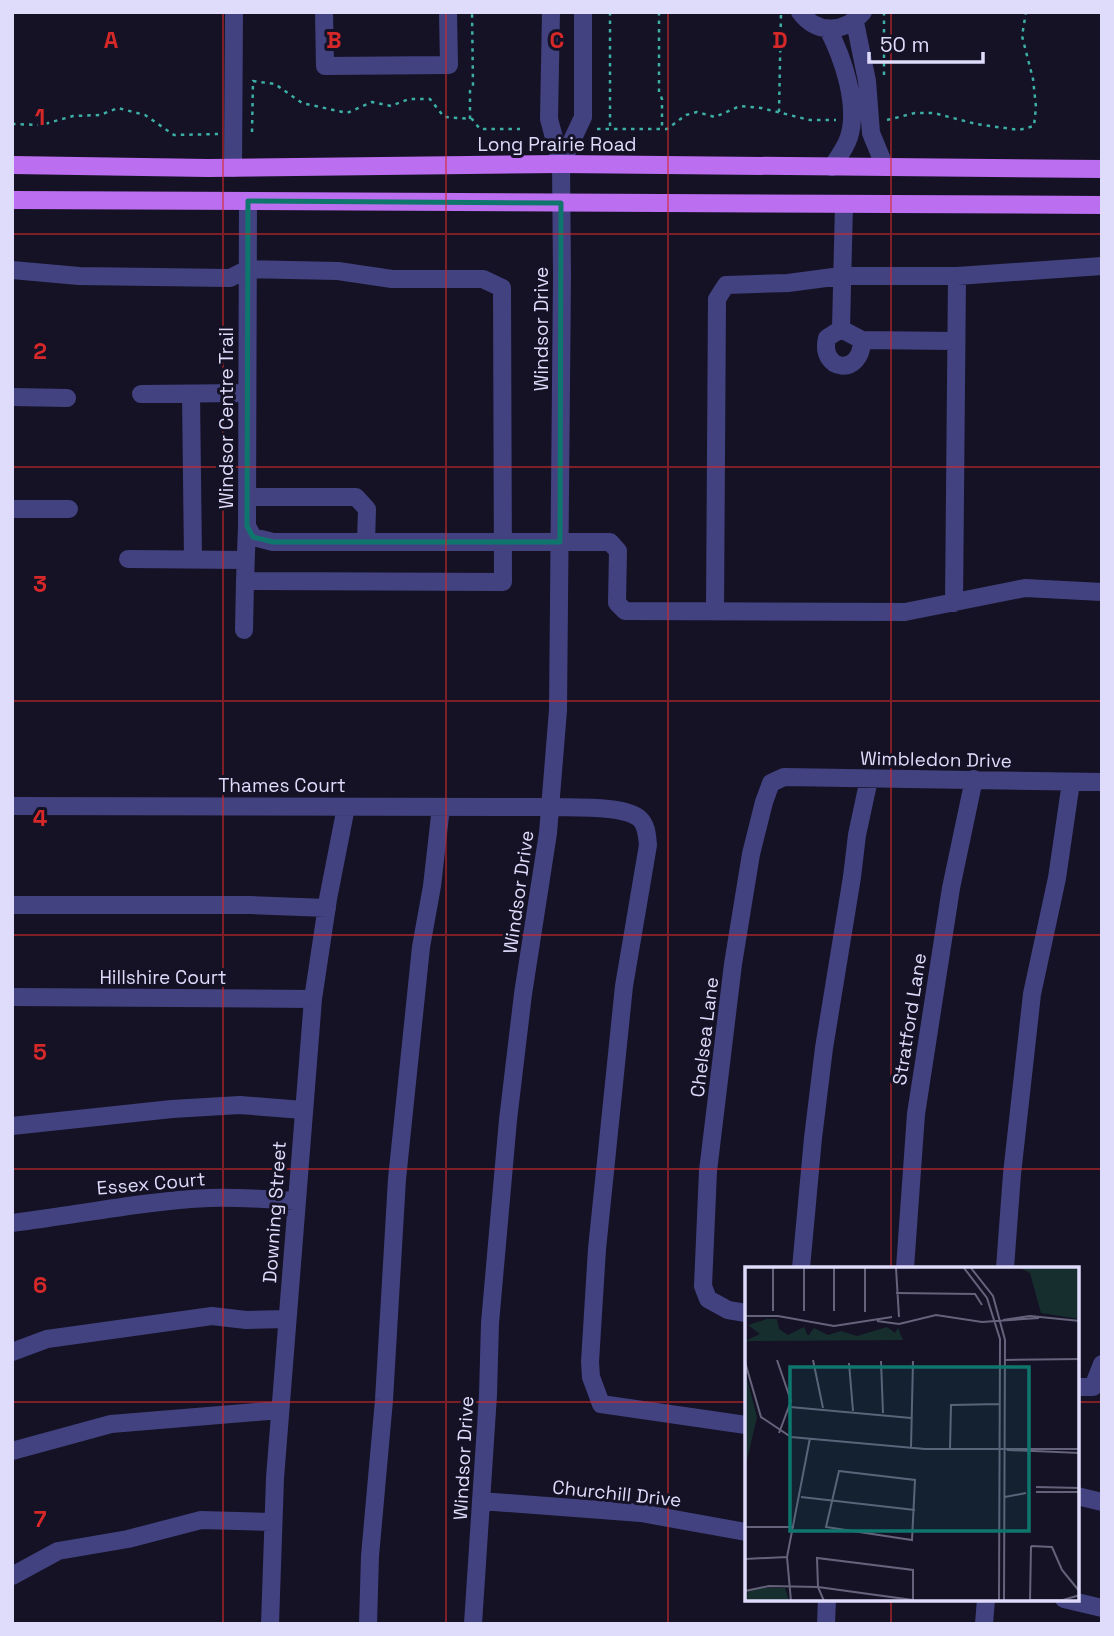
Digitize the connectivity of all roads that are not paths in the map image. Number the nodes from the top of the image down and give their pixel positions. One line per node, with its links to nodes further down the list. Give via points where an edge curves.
1 (234, 12): 13 (street)
2 (324, 12): 3 (street, via 325,66 449,65)
3 (448, 12)
4 (551, 12): 9 (street, via 550,119)
5 (583, 12): 9 (street, via 583,117)
6 (800, 12): 8 (street, via 809,22)
7 (859, 17): 8 (street, via 838,29); 12 (street, via 871,133)
8 (828, 29): 11 (street, via 849,83 851,114 849,137)
9 (561, 164): 11 (main road, Long Prairie Road); 13 (main road, Long Prairie Road); 17 (street, Windsor Drive)
10 (12, 165): 13 (main road, Long Prairie Road)
11 (832, 167): 12 (main road, Long Prairie Road)
12 (886, 167): 14 (main road, Long Prairie Road)
13 (233, 168)
14 (1102, 169)
15 (12, 200): 16 (main road)
16 (248, 201): 17 (main road); 21 (street, Windsor Centre Trail)
17 (561, 203): 18 (main road); 39 (street, Windsor Drive)
18 (844, 204): 19 (main road); 23 (street)
19 (1102, 205)
20 (1102, 265): 24 (street)
21 (248, 269): 22 (street, via 230,278 79,276); 28 (street, Windsor Centre Trail); 38 (street, via 338,271 392,279 483,279 502,288)
22 (12, 270)
23 (841, 276): 24 (street); 25 (street); 46 (street, via 726,285 717,299)
24 (957, 276): 27 (street)
25 (841, 329): 26 (street); 26 (street, via 827,338 824,348 835,364 856,362)
26 (862, 340): 27 (street)
27 (956, 341): 45 (street)
28 (247, 393): 30 (street); 33 (street, Windsor Centre Trail)
29 (141, 394): 30 (street)
30 (191, 394): 41 (street)
31 (12, 397): 32 (street)
32 (67, 398)
33 (247, 497): 36 (street, Windsor Centre Trail); 37 (street, via 356,497 367,509)
34 (12, 509): 35 (street)
35 (69, 509)
36 (247, 526): 37 (street, Windsor Centre Trail, via 253,537 273,542); 42 (street)
37 (366, 542): 38 (street, Windsor Centre Trail)
38 (503, 542): 39 (street, Windsor Centre Trail); 43 (street, via 503,582)
39 (560, 542): 46 (street, Windsor Centre Trail, via 610,542 618,551 617,603 625,611); 56 (street, Windsor Drive, via 558,710)
40 (128, 559): 41 (street)
41 (193, 559): 42 (street)
42 (244, 560): 43 (street)
43 (244, 581): 47 (street)
44 (1102, 592): 45 (street, Windsor Centre Trail, via 1025,588)
45 (954, 603): 46 (street, Windsor Centre Trail, via 905,612)
46 (715, 610)
47 (244, 630)
48 (869, 779): 49 (street, Wimbledon Drive); 52 (street, Wimbledon Drive, via 784,777); 65 (street, via 824,1048)
49 (974, 779): 50 (street, Wimbledon Drive); 66 (street, Stratford Lane, via 951,888 916,1114)
50 (1071, 782): 51 (street, Wimbledon Drive); 67 (street, via 1057,878 1032,994)
51 (1102, 782)
52 (771, 783): 68 (street, Chelsea Lane, via 751,853 708,1171 703,1286 708,1299)
53 (12, 806): 54 (street, Thames Court)
54 (346, 807): 55 (street, Thames Court); 58 (street, Downing Street)
55 (441, 807): 56 (street, Thames Court); 87 (street, via 397,1179)
56 (551, 807): 74 (street, Thames Court, via 631,813 642,820 648,845 615,1063 597,1249 591,1377 601,1404); 77 (street, Windsor Drive, via 508,1120 490,1323)
57 (12, 905): 58 (street)
58 (327, 908): 60 (street, Downing Street)
59 (12, 997): 60 (street, Hillshire Court)
60 (313, 999): 61 (street, Downing Street)
61 (303, 1110): 62 (street, via 240,1105); 63 (street, Downing Street)
62 (12, 1126)
63 (295, 1201): 64 (street, Essex Court, via 210,1198); 69 (street, Downing Street)
64 (12, 1223)
65 (801, 1267)
66 (905, 1267)
67 (1005, 1267)
68 (745, 1313)
69 (287, 1319): 70 (street, via 187,1319 47,1339); 73 (street, Downing Street)
70 (12, 1352)
71 (1102, 1364): 72 (street)
72 (1085, 1387)
73 (280, 1410): 75 (street, via 111,1424); 79 (street, Downing Street)
74 (745, 1425)
75 (12, 1451)
76 (1079, 1496): 78 (street)
77 (481, 1501): 80 (street, Churchill Drive, via 641,1513); 88 (street, Windsor Drive)
78 (1102, 1502)
79 (273, 1522): 81 (street, via 201,1520 58,1552); 86 (street, Downing Street)
80 (745, 1532)
81 (12, 1576)
82 (827, 1601): 89 (street)
83 (986, 1601): 90 (street)
84 (1069, 1601): 85 (street)
85 (1096, 1613)
86 (270, 1624)
87 (368, 1624)
88 (473, 1624)
89 (826, 1624)
90 (984, 1624)

